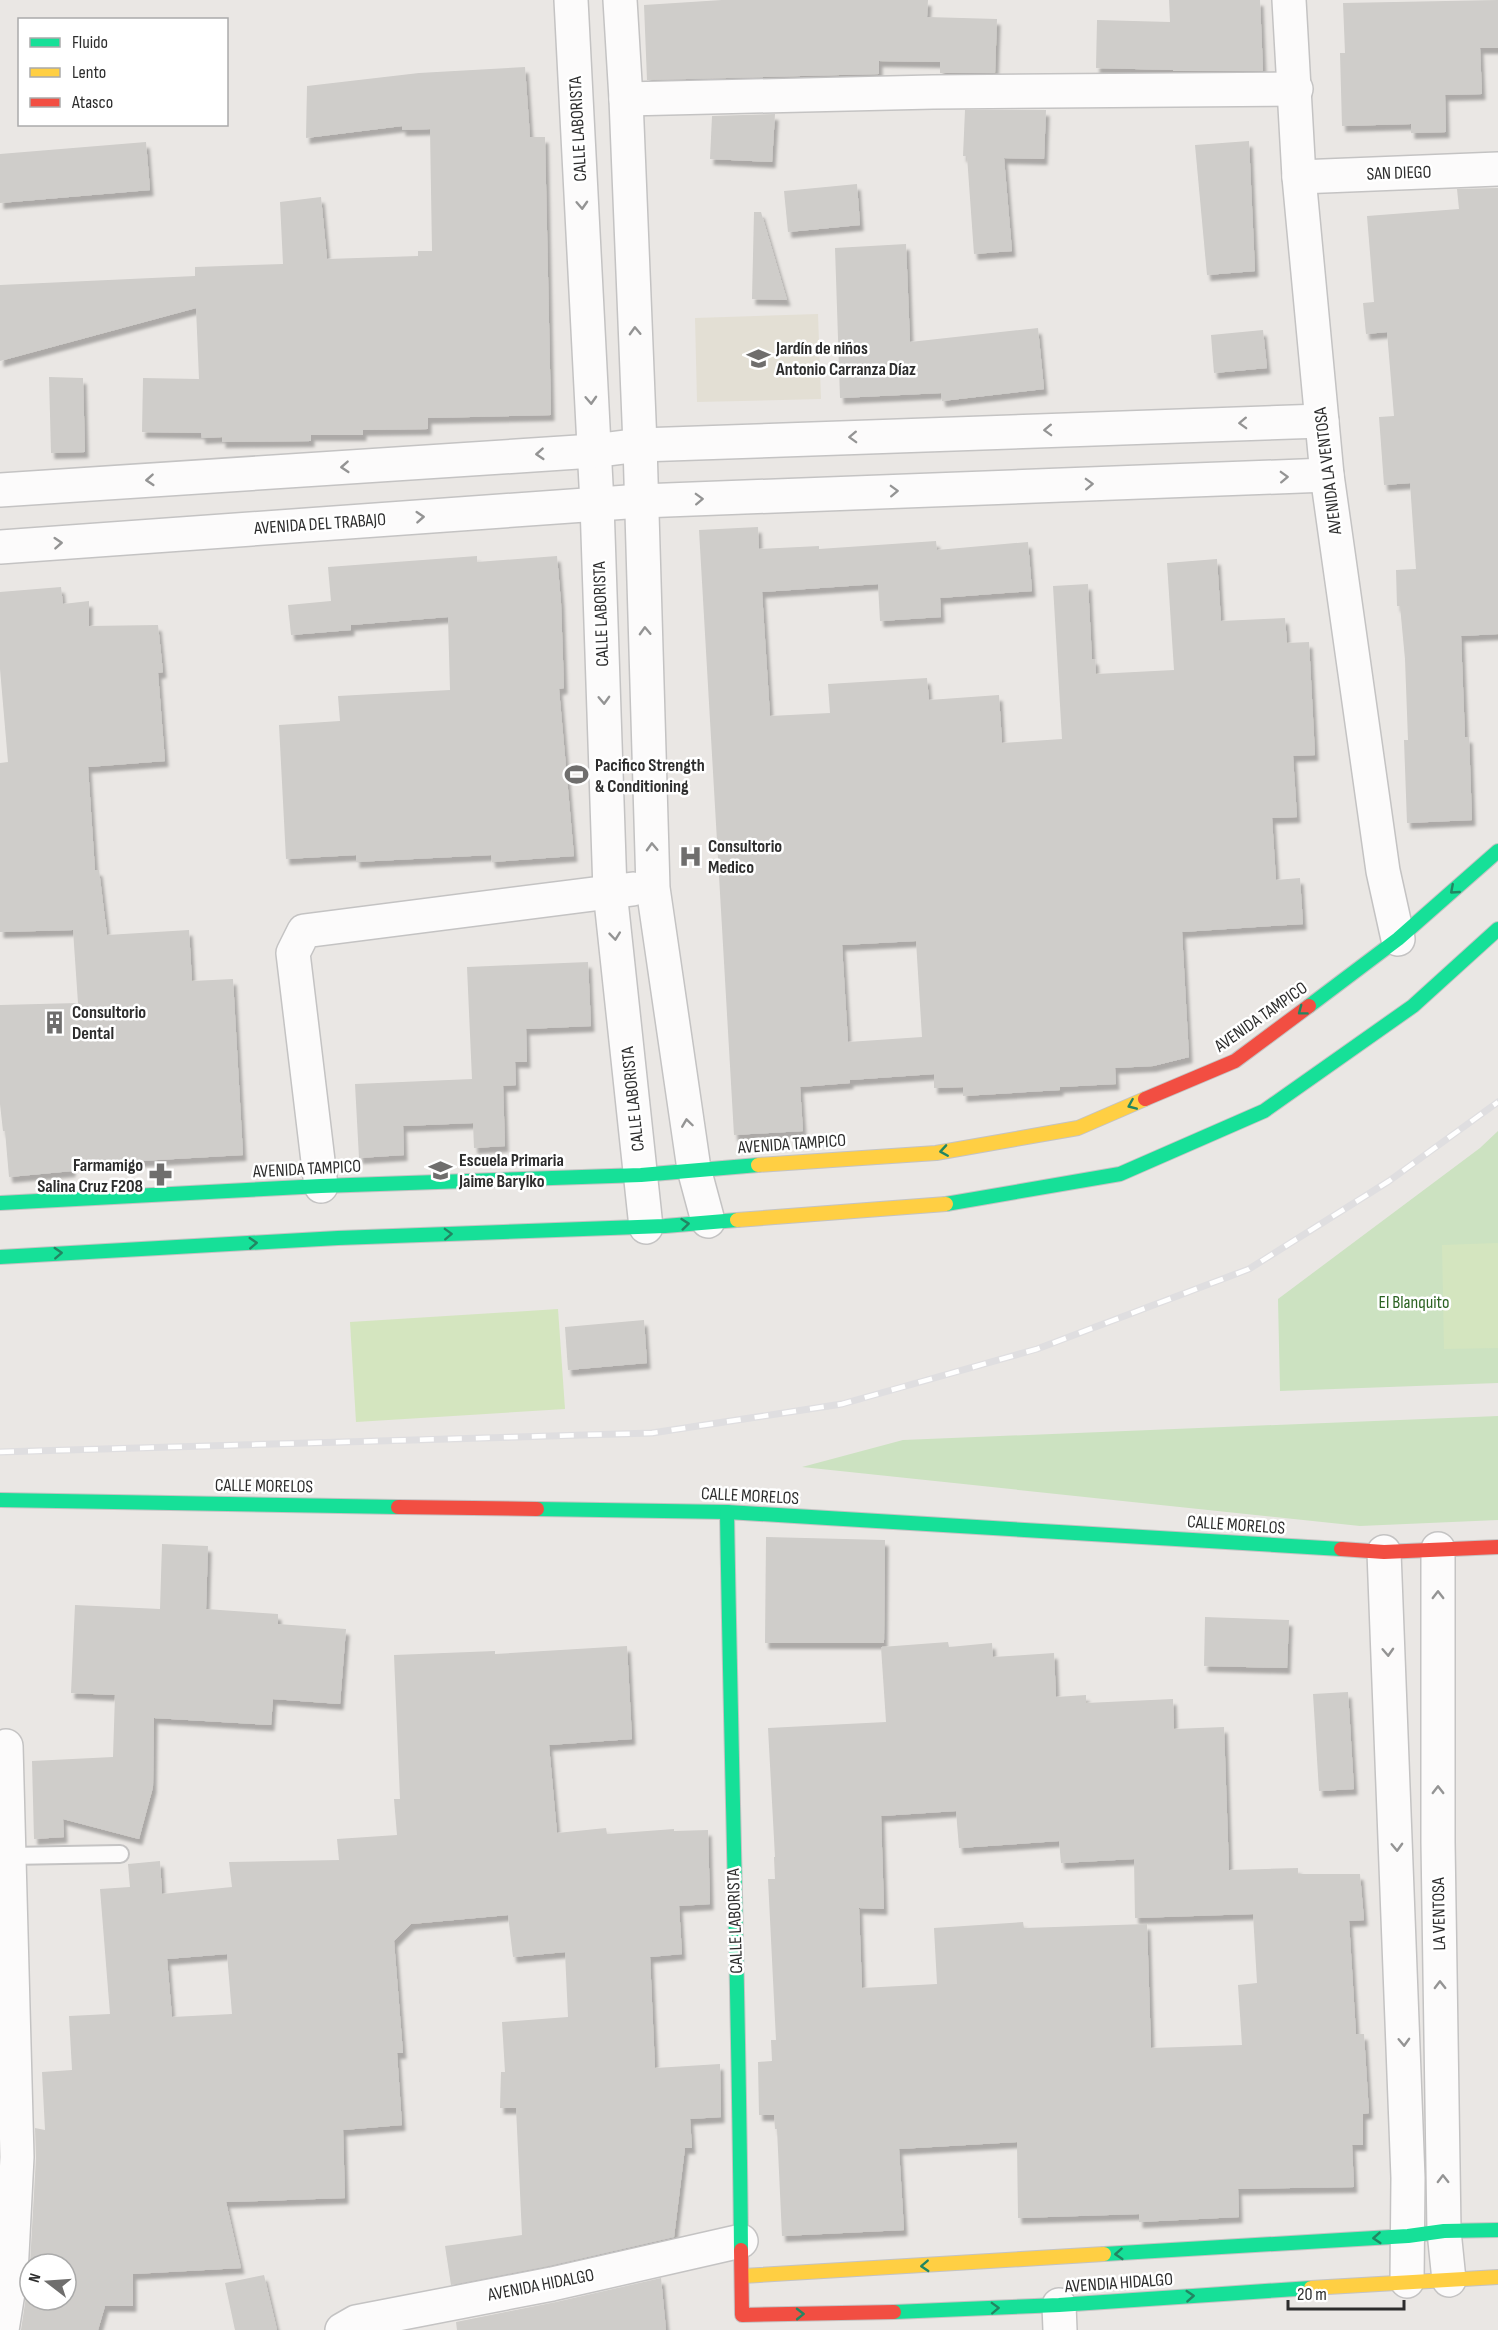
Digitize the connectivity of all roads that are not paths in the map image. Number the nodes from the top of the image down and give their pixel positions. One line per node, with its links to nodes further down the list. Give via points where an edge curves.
1 (571, 0): 10 (street, CALLE LABORISTA, one-way to 10)
2 (620, 0): 5 (street)
3 (1289, 0): 4 (street, AVENIDA LA VENTOSA)
4 (1296, 89): 5 (street); 7 (street, AVENIDA LA VENTOSA)
5 (626, 99): 9 (street, one-way to 5)
6 (1498, 169): 7 (street, SAN DIEGO)
7 (1299, 177): 8 (street, AVENIDA LA VENTOSA)
8 (1322, 421): 9 (street, one-way to 9); 11 (street, AVENIDA LA VENTOSA)
9 (640, 445): 10 (street); 13 (street)
10 (593, 451): 12 (street, one-way to 12); 14 (street, CALLE LABORISTA)
11 (1327, 475): 13 (street, AVENIDA DEL TRABAJO, one-way to 11); 20 (street, AVENIDA LA VENTOSA, via 1383,871)
12 (0, 490)
13 (641, 501): 14 (street, AVENIDA DEL TRABAJO); 17 (street, one-way to 13)
14 (597, 504): 15 (street, AVENIDA DEL TRABAJO, one-way to 14); 18 (street, CALLE LABORISTA, one-way to 18)
15 (0, 547)
16 (1498, 851): 20 (street, AVENIDA TAMPICO, one-way to 20)
17 (653, 888): 18 (street); 21 (street, one-way to 17)
18 (610, 891): 22 (street, CALLE LABORISTA, one-way to 22); 23 (street, via 304,931 293,954)
19 (1498, 929): 25 (street, via 1413,1006 1264,1111 1120,1174 956,1203)
20 (1398, 939): 21 (street, AVENIDA TAMPICO, one-way to 21, via 1235,1061 1078,1128 936,1153)
21 (694, 1169): 22 (street, AVENIDA TAMPICO); 25 (street)
22 (641, 1175): 23 (street, AVENIDA TAMPICO); 26 (street, CALLE LABORISTA)
23 (321, 1186): 24 (street, AVENIDA TAMPICO)
24 (0, 1203)
25 (708, 1221): 26 (street, one-way to 25)
26 (646, 1227): 27 (street, one-way to 26)
27 (0, 1257)
28 (0, 1500): 29 (street, CALLE MORELOS)
29 (727, 1512): 32 (street, CALLE MORELOS); 39 (street, CALLE LABORISTA)
30 (1498, 1547): 31 (street, CALLE MORELOS)
31 (1438, 1549): 32 (street, CALLE MORELOS); 37 (street, LA VENTOSA, one-way to 31)
32 (1384, 1552): 38 (street, one-way to 38)
33 (6, 1746): 35 (street)
34 (120, 1854): 35 (lane)
35 (9, 1856): 46 (street, via 16,2157 11,2274)
36 (1498, 2230): 37 (street, AVENDIA HIDALGO)
37 (1444, 2231): 38 (street, AVENDIA HIDALGO); 42 (street, LA VENTOSA)
38 (1408, 2236): 40 (street, AVENDIA HIDALGO, one-way to 40); 43 (street)
39 (741, 2241): 40 (street, CALLE LABORISTA); 47 (street, AVENIDA HIDALGO, via 552,2284 356,2322)
40 (742, 2276): 45 (street, CALLE LABORISTA)
41 (1498, 2277): 42 (street, AVENDIA HIDALGO)
42 (1449, 2280): 43 (street, AVENDIA HIDALGO)
43 (1407, 2282): 44 (street, AVENDIA HIDALGO, one-way to 43)
44 (1060, 2318): 45 (street, AVENDIA HIDALGO, one-way to 44, via 880,2313)
45 (741, 2322)
46 (2, 2330)
47 (342, 2330)

